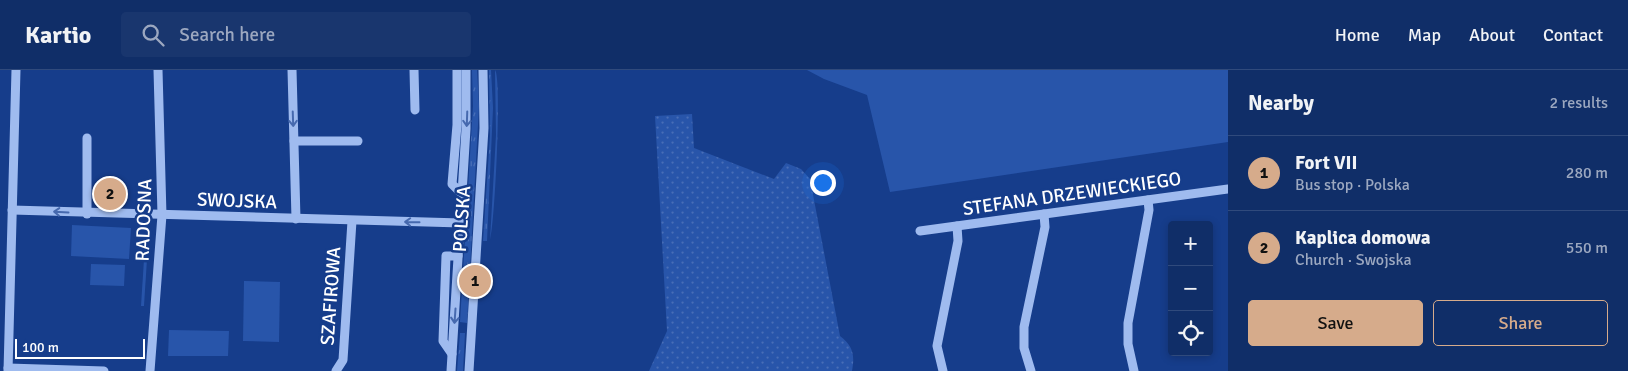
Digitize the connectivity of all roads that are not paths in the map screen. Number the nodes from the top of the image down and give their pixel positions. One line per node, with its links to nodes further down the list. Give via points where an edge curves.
1 (16, 70): 15 (street)
2 (158, 70): 18 (street, RADOSNA)
3 (292, 70): 10 (street, one-way to 10)
4 (414, 70): 8 (street)
5 (457, 70): 13 (street, POLSKA, via 452,184)
6 (466, 70): 13 (street, POLSKA, one-way to 13)
7 (483, 70): 29 (street, POLSKA, via 484,128)
8 (415, 110)
9 (86, 138): 16 (street)
10 (294, 141): 11 (street); 19 (street)
11 (358, 141)
12 (1228, 189): 14 (street, STEFANA DRZEWIECKIEGO)
13 (462, 194): 21 (street, POLSKA)
14 (1148, 200): 17 (street, STEFANA DRZEWIECKIEGO); 32 (street, via 1149,210 1128,323 1128,344)
15 (12, 210): 16 (street, SWOJSKA, one-way to 15); 24 (street)
16 (87, 214): 18 (street, SWOJSKA)
17 (1044, 214): 22 (street, STEFANA DRZEWIECKIEGO); 31 (street, via 1045,227 1024,327 1024,348)
18 (162, 215): 19 (street, SWOJSKA); 26 (street, RADOSNA)
19 (296, 218): 20 (street, SWOJSKA)
20 (352, 221): 21 (street, SWOJSKA, one-way to 20); 27 (street, SZAFIROWA, via 343,360)
21 (460, 223): 28 (street, POLSKA, one-way to 28, via 458,256 446,256 443,342 452,354)
22 (957, 226): 23 (street, STEFANA DRZEWIECKIEGO); 30 (street, via 958,241 937,346)
23 (920, 231)
24 (8, 369): 25 (street)
25 (104, 371)
26 (150, 371)
27 (336, 371)
28 (451, 371)
29 (469, 371)
30 (943, 371)
31 (1031, 371)
32 (1134, 371)

